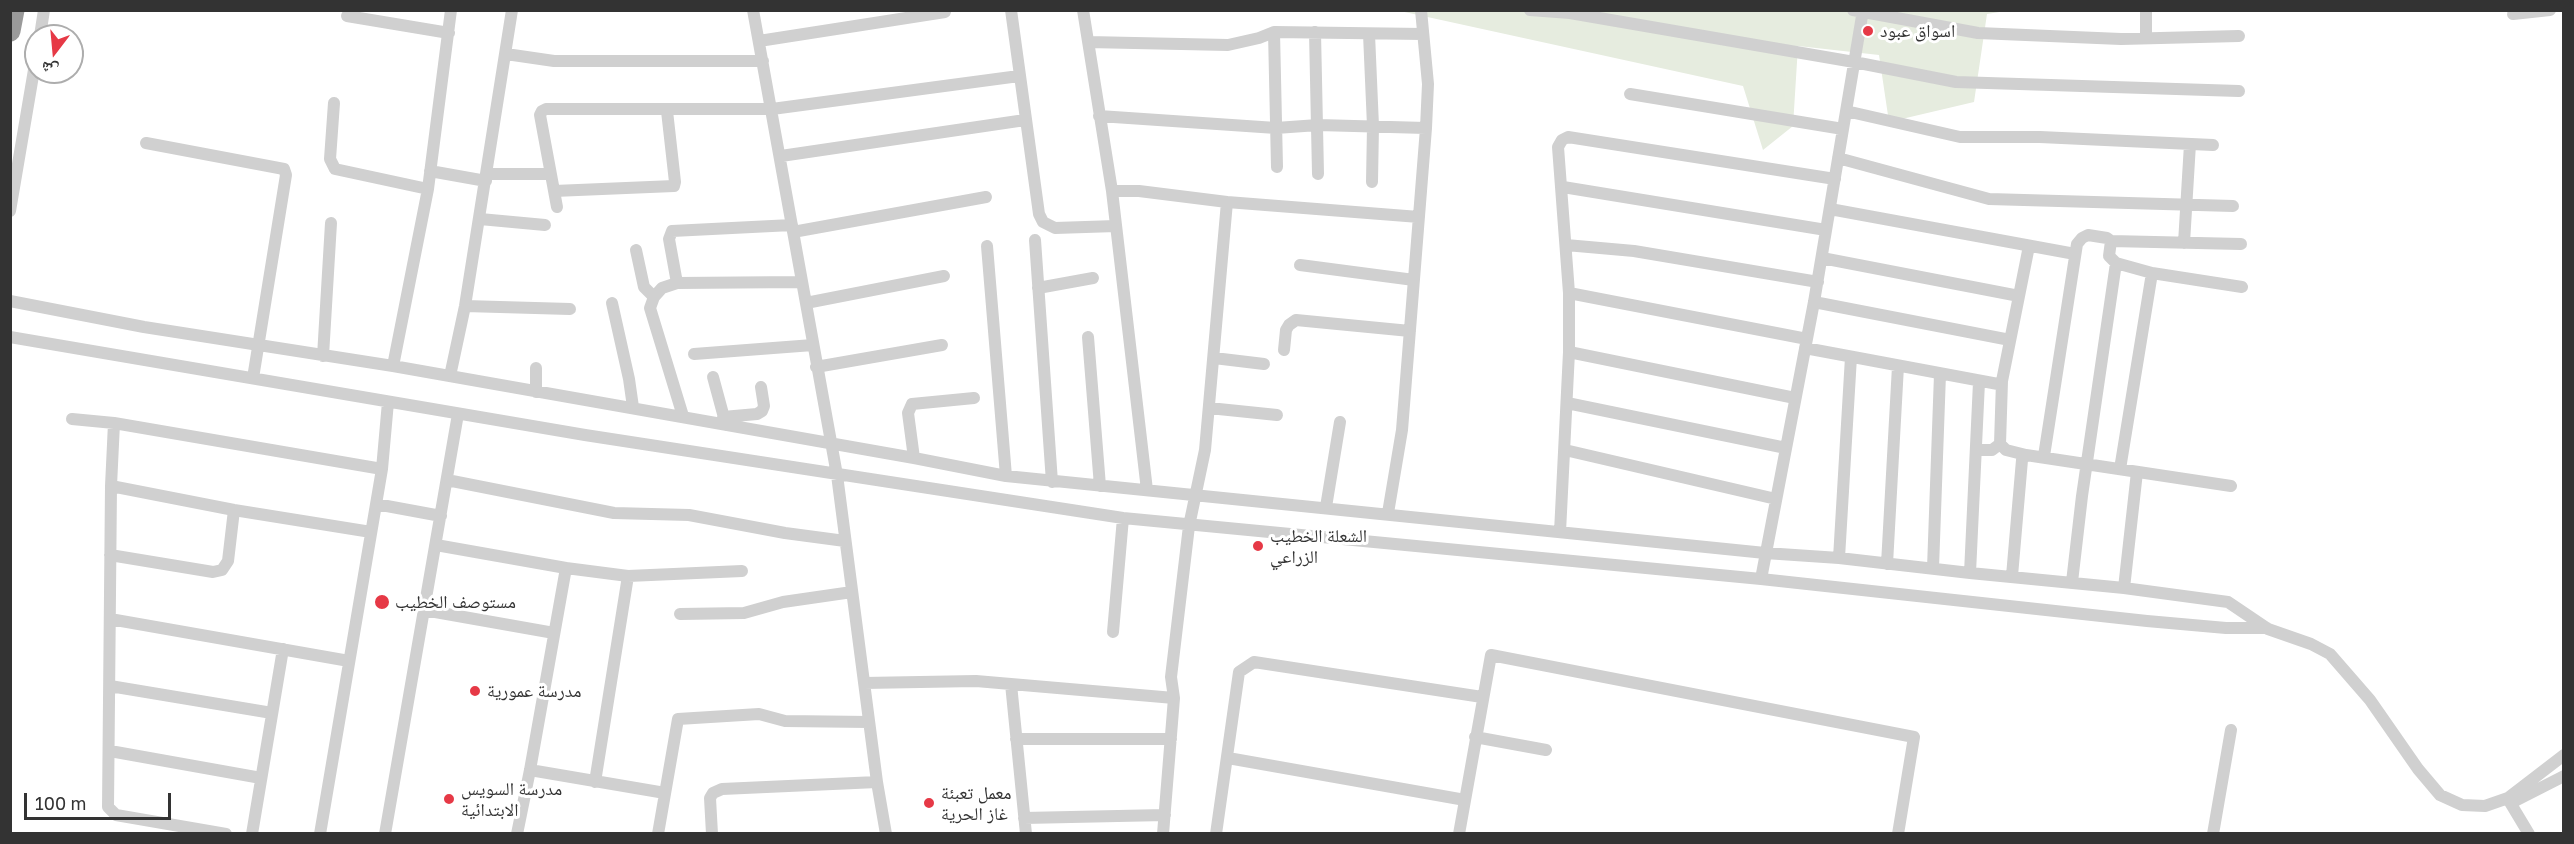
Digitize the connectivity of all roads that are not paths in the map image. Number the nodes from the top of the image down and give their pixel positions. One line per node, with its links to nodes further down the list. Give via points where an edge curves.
1 (14, 10): 16 (highway)
2 (452, 10): 18 (street)
3 (512, 10): 26 (street)
4 (753, 10): 24 (street)
5 (1011, 10): 29 (street)
6 (1083, 10): 25 (street)
7 (1421, 10): 21 (street)
8 (1530, 10): 13 (street)
9 (2146, 10): 23 (street)
10 (2550, 10): 14 (street)
11 (1860, 11): 23 (street, via 1978,33); 28 (street)
12 (945, 12): 24 (street)
13 (1570, 12): 28 (street)
14 (2513, 14)
15 (347, 16): 18 (street)
16 (10, 31)
17 (1274, 32): 19 (street); 25 (street, via 1228,45); 41 (street)
18 (448, 33): 50 (street)
19 (1315, 33): 20 (street); 39 (street)
20 (1369, 34): 21 (street); 40 (street)
21 (1423, 34): 42 (street, via 1428,84)
22 (2239, 36): 23 (street)
23 (2146, 38)
24 (759, 41): 27 (street)
25 (1088, 42): 37 (street)
26 (506, 54): 27 (street, via 554,62); 53 (street)
27 (763, 61): 34 (street)
28 (1854, 62): 31 (street, via 1956,82); 36 (street)
29 (1019, 76): 34 (street); 38 (street)
30 (32, 84): 66 (street)
31 (2239, 92)
32 (1630, 94): 43 (street)
33 (334, 103): 57 (street, via 330,159 335,170)
34 (772, 110): 35 (street); 47 (street)
35 (667, 111): 51 (street, via 542,111); 58 (street, via 674,186)
36 (1846, 111): 43 (street); 45 (street, via 1960,137)
37 (1099, 116): 41 (street); 59 (street)
38 (1026, 120): 47 (street); 71 (street, via 1043,222 1055,228)
39 (1318, 125): 40 (street); 41 (street); 52 (street)
40 (1373, 126): 42 (street); 55 (street)
41 (1276, 128): 49 (street)
42 (1426, 128): 67 (street)
43 (1843, 129): 48 (street)
44 (146, 143): 111 (street, via 284,169)
45 (2190, 144): 46 (street); 62 (street)
46 (2213, 145)
47 (781, 156): 72 (street)
48 (1838, 158): 54 (street); 62 (street, via 1980,198)
49 (1277, 167)
50 (430, 171): 53 (street); 57 (street)
51 (551, 174): 53 (street); 58 (street)
52 (1318, 174)
53 (486, 178): 68 (street)
54 (1835, 179): 56 (street, via 1568,137 1558,147); 65 (street)
55 (1372, 182)
56 (1563, 187): 73 (street); 78 (street)
57 (428, 189): 119 (street)
58 (554, 191): 64 (street)
59 (1112, 191): 61 (street); 71 (street)
60 (986, 197): 72 (street)
61 (1227, 202): 67 (street); 117 (street)
62 (2185, 205): 63 (street); 76 (street)
63 (2233, 206)
64 (557, 207)
65 (1830, 209): 73 (street); 80 (street)
66 (10, 211)
67 (1419, 217): 89 (street)
68 (480, 219): 70 (street); 102 (street)
69 (331, 223): 115 (street)
70 (545, 225)
71 (1116, 225): 163 (street)
72 (793, 228): 90 (street); 92 (street, via 672,231 669,238)
73 (1826, 230): 83 (street)
74 (1035, 240): 94 (street)
75 (2111, 241): 76 (street); 82 (street, via 2082,238); 84 (street, via 2109,256)
76 (2184, 243): 77 (street)
77 (2241, 244)
78 (1566, 245): 91 (street, via 1634,250); 95 (street)
79 (987, 246): 157 (street)
80 (2029, 246): 82 (street); 96 (street)
81 (636, 250): 97 (street, via 644,287)
82 (2075, 254): 150 (street)
83 (1822, 258): 91 (street); 96 (street)
84 (2116, 263): 86 (street); 152 (street)
85 (1300, 265): 89 (street)
86 (2152, 273): 93 (street); 153 (street)
87 (944, 276): 101 (street)
88 (1093, 278): 94 (street)
89 (1414, 280): 104 (street)
90 (801, 282): 92 (street); 101 (street)
91 (1818, 282): 99 (street)
92 (677, 283): 97 (street, via 662,288)
93 (2242, 287)
94 (1038, 288): 159 (street)
95 (1569, 293): 108 (street); 113 (street)
96 (2019, 296): 107 (street)
97 (654, 297): 139 (street, via 650,308)
98 (10, 301): 111 (street)
99 (1814, 302): 107 (street); 108 (street)
100 (612, 303): 135 (street)
101 (806, 303): 109 (street)
102 (465, 306): 103 (street); 124 (street)
103 (570, 309)
104 (1410, 331): 112 (street, via 1296,320 1286,330); 169 (street, via 1402,430)
105 (10, 337): 126 (street)
106 (1088, 337): 161 (street)
107 (2010, 340): 127 (street)
108 (1806, 343): 116 (street); 132 (street)
109 (813, 345): 114 (street); 121 (street)
110 (942, 345): 121 (street)
111 (259, 347): 115 (street); 126 (street)
112 (1284, 350)
113 (1569, 352): 132 (street); 134 (street)
114 (694, 354)
115 (323, 356): 119 (street)
116 (1851, 357): 120 (street); 179 (street)
117 (1214, 358): 118 (street); 136 (street)
118 (1264, 364)
119 (393, 366): 124 (street)
120 (1898, 366): 123 (street); 180 (street)
121 (816, 367): 144 (street)
122 (536, 368): 130 (street)
123 (1940, 374): 128 (street); 182 (street)
124 (450, 376): 130 (street)
125 (713, 377): 141 (street)
126 (253, 378): 133 (street)
127 (2002, 381): 128 (street, via 1993,385); 145 (street)
128 (1979, 382): 148 (street)
129 (762, 387): 141 (street, via 762,411)
130 (536, 392): 135 (street)
131 (974, 398): 151 (street, via 912,404 908,413)
132 (1795, 398): 146 (street)
133 (388, 402): 137 (street); 154 (street)
134 (1567, 403): 146 (street); 147 (street)
135 (633, 407): 139 (street)
136 (1209, 408): 138 (street); 164 (street)
137 (458, 414): 156 (street); 158 (street)
138 (1277, 415)
139 (683, 416): 141 (street)
140 (72, 419): 143 (street)
141 (724, 422): 144 (street)
142 (1340, 422): 167 (street)
143 (114, 423): 154 (street); 160 (street)
144 (832, 444): 151 (street); 156 (street)
145 (2000, 444): 148 (street, via 1992,450); 149 (street, via 2006,450)
146 (1786, 448): 165 (street)
147 (1565, 450): 165 (street); 174 (street)
148 (1976, 450): 184 (street)
149 (2026, 455): 150 (street); 186 (street, via 2022,460)
150 (2043, 456): 152 (street)
151 (914, 458): 157 (street)
152 (2086, 463): 153 (street); 188 (street)
153 (2120, 469): 155 (street)
154 (382, 470): 166 (street)
155 (2138, 472): 162 (street); 189 (street)
156 (837, 475): 171 (street); 175 (street)
157 (1006, 476): 159 (street)
158 (447, 480): 170 (street); 175 (street, via 614,513 689,515)
159 (1052, 482): 161 (street)
160 (111, 486): 168 (street); 178 (street)
161 (1100, 486): 163 (street)
162 (2231, 486)
163 (1147, 490): 164 (street)
164 (1195, 496): 167 (street); 172 (street)
165 (1776, 499): 177 (street)
166 (376, 504): 170 (street); 173 (street)
167 (1326, 507): 169 (street)
168 (234, 510): 173 (street); 178 (street, via 228,561 222,570 213,572)
169 (1388, 513): 174 (street)
170 (441, 516): 176 (street)
171 (1123, 519): 172 (street); 197 (street)
172 (1189, 526): 187 (street); 205 (street, via 1171,677)
173 (371, 532): 200 (street)
174 (1560, 532): 177 (street)
175 (845, 541): 190 (street)
176 (436, 545): 181 (street); 192 (street)
177 (1765, 553): 179 (street); 187 (street)
178 (110, 555): 194 (street)
179 (1839, 558): 180 (street)
180 (1887, 564): 182 (street)
181 (566, 568): 185 (street); 198 (street)
182 (1933, 568): 184 (street)
183 (741, 570): 185 (street)
184 (1970, 573): 186 (street)
185 (628, 576): 219 (street)
186 (2012, 576): 188 (street)
187 (1761, 579): 195 (street)
188 (2072, 582): 189 (street)
189 (2124, 588): 191 (street)
190 (852, 592): 193 (street, via 783,602 744,613); 201 (street)
191 (2228, 602): 195 (street); 196 (street)
192 (424, 610): 198 (street); 229 (street)
193 (680, 614)
194 (110, 619): 199 (street); 203 (street)
195 (2226, 628): 196 (street)
196 (2268, 628): 223 (street, via 2330,654 2370,700 2440,795 2462,805)
197 (1113, 632)
198 (554, 633): 216 (street)
199 (283, 648): 200 (street); 206 (street)
200 (349, 661): 228 (street)
201 (864, 682): 202 (street); 207 (street)
202 (1011, 684): 205 (street); 210 (street)
203 (110, 686): 206 (street); 213 (street)
204 (1482, 697): 209 (street); 215 (street, via 1254,662 1239,672); 238 (street, via 1491,655 1914,737)
205 (1174, 698): 211 (street)
206 (272, 713): 218 (street)
207 (869, 722): 220 (street); 221 (street, via 785,721 759,714 678,719)
208 (2231, 730): 239 (street)
209 (1475, 737): 212 (street); 222 (street)
210 (1016, 739): 211 (street); 225 (street)
211 (1171, 739): 224 (street)
212 (1546, 750)
213 (110, 751): 218 (street); 226 (street, via 110,811)
214 (2564, 755): 223 (street)
215 (1228, 758): 222 (street); 236 (street)
216 (530, 770): 219 (street); 230 (street)
217 (2564, 776): 223 (street)
218 (261, 778): 227 (street)
219 (595, 782): 221 (street)
220 (877, 782): 232 (street, via 722,789 710,798); 233 (street)
221 (665, 793): 231 (street)
222 (1465, 800): 237 (street)
223 (2510, 801): 240 (street)
224 (1165, 815): 225 (street); 235 (street)
225 (1024, 818): 234 (street)
226 (226, 834)
227 (252, 834)
228 (320, 834)
229 (385, 834)
230 (517, 834)
231 (658, 834)
232 (712, 834)
233 (886, 834)
234 (1026, 834)
235 (1163, 834)
236 (1215, 834)
237 (1459, 834)
238 (1898, 834)
239 (2213, 834)
240 (2529, 834)

